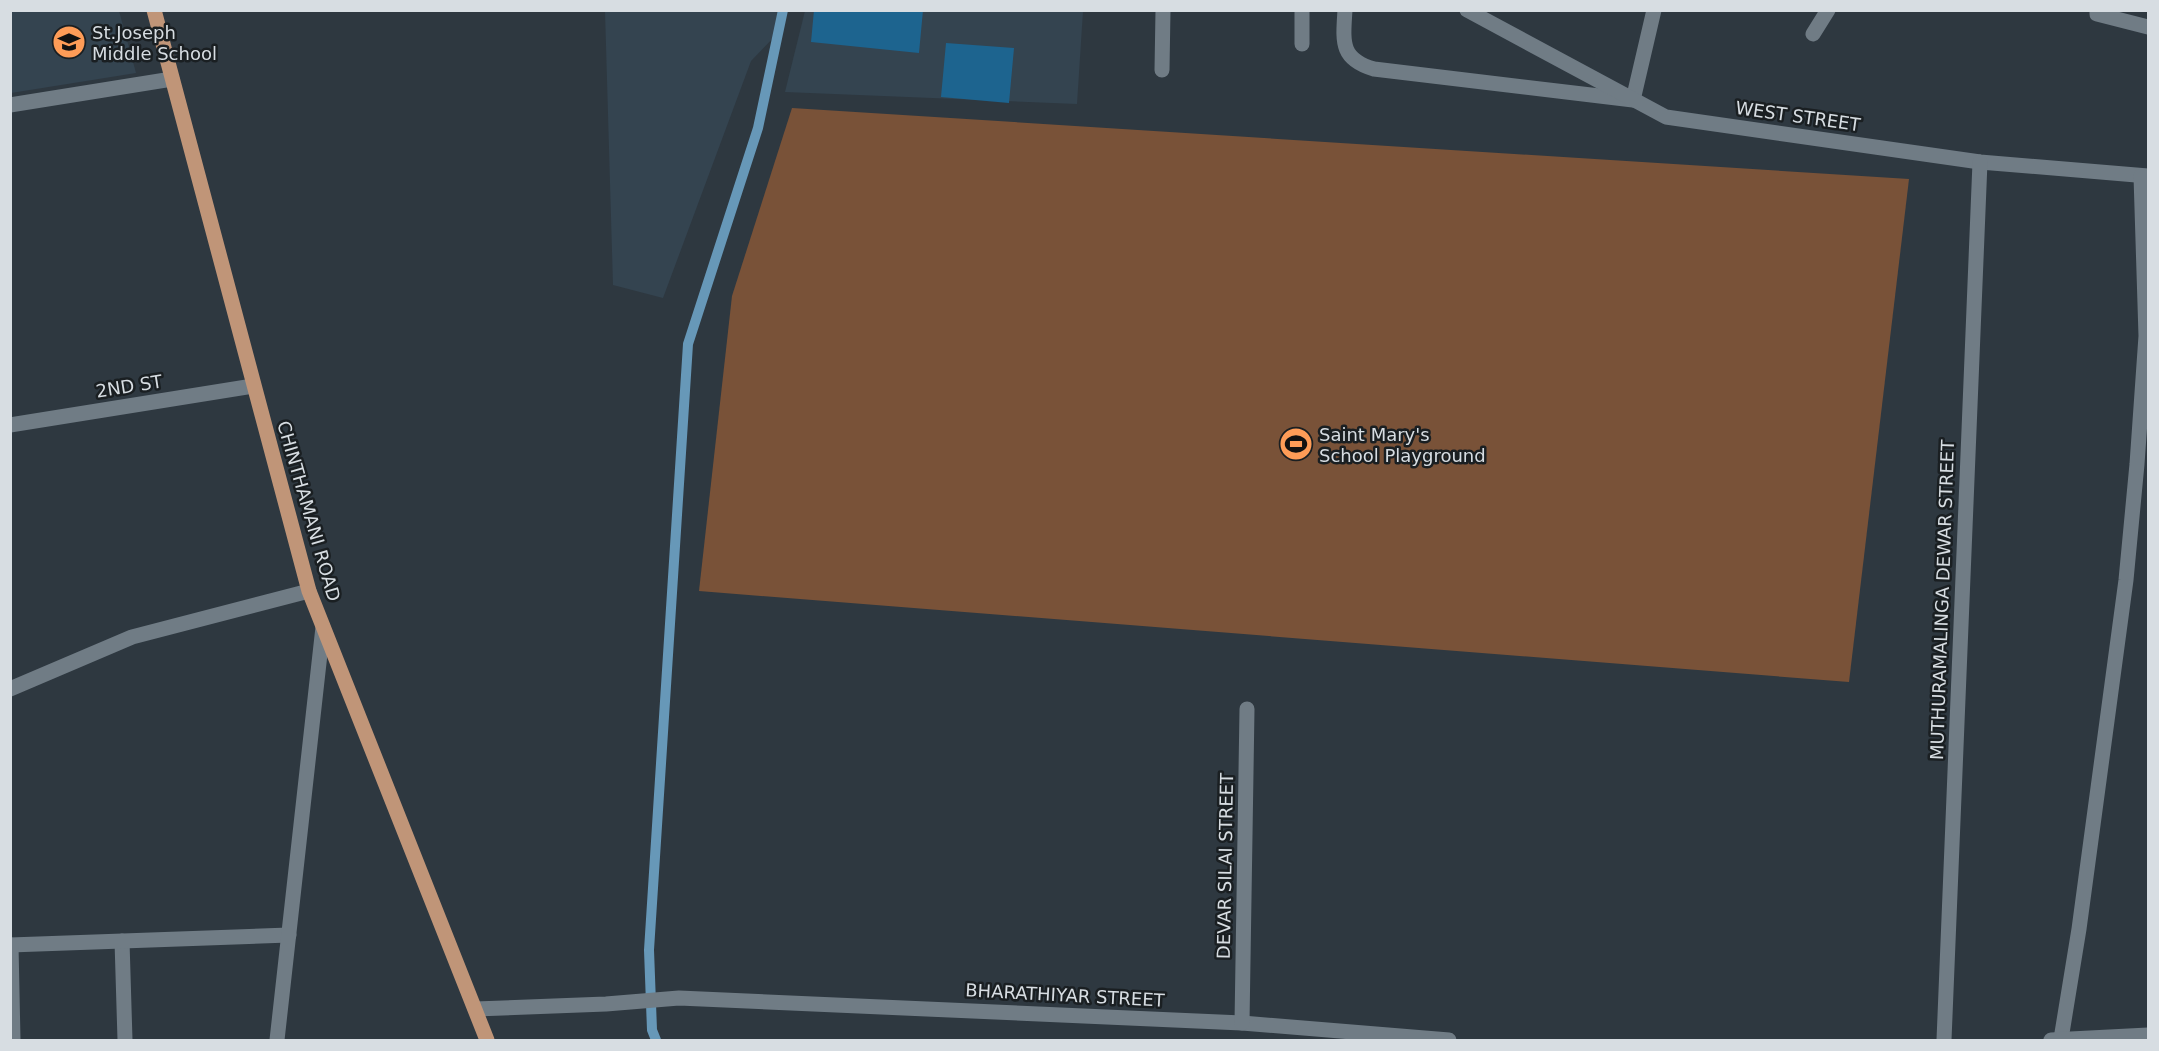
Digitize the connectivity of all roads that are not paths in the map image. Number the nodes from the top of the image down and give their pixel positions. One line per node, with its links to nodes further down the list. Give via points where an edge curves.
1 (154, 10): 13 (main road, CHINTHAMANI ROAD)
2 (1163, 10): 12 (street)
3 (1302, 10): 11 (street)
4 (1345, 10): 14 (street, via 1346,51 1358,64)
5 (1467, 10): 14 (street, WEST STREET)
6 (1654, 10): 14 (street)
7 (1828, 10): 10 (street)
8 (2097, 10): 9 (street, via 2097,14)
9 (2148, 27)
10 (1814, 34)
11 (1302, 44)
12 (1162, 70)
13 (172, 79): 15 (street); 18 (main road, CHINTHAMANI ROAD)
14 (1633, 100): 16 (street, WEST STREET, via 1666,117)
15 (10, 105)
16 (1980, 162): 17 (street, WEST STREET); 36 (street, MUTHURAMALINGA DEWAR STREET)
17 (2145, 176): 30 (street, via 2146,336 2126,580 2079,929)
18 (253, 386): 19 (street, 2ND ST); 20 (main road, CHINTHAMANI ROAD)
19 (10, 425)
20 (309, 591): 21 (main road, CHINTHAMANI ROAD); 22 (street, via 132,637)
21 (323, 627): 24 (street); 27 (main road, CHINTHAMANI ROAD)
22 (10, 688)
23 (1247, 709): 28 (street, DEVAR SILAI STREET)
24 (289, 935): 25 (street); 33 (street)
25 (122, 941): 26 (street); 32 (street)
26 (11, 945): 31 (street)
27 (475, 1009): 28 (street, BHARATHIYAR STREET, via 679,998); 34 (main road, CHINTHAMANI ROAD)
28 (1242, 1023): 35 (street, BHARATHIYAR STREET)
29 (2148, 1035): 30 (street)
30 (2056, 1040)
31 (13, 1041)
32 (125, 1041)
33 (277, 1041)
34 (487, 1041)
35 (1449, 1041)
36 (1944, 1041)

